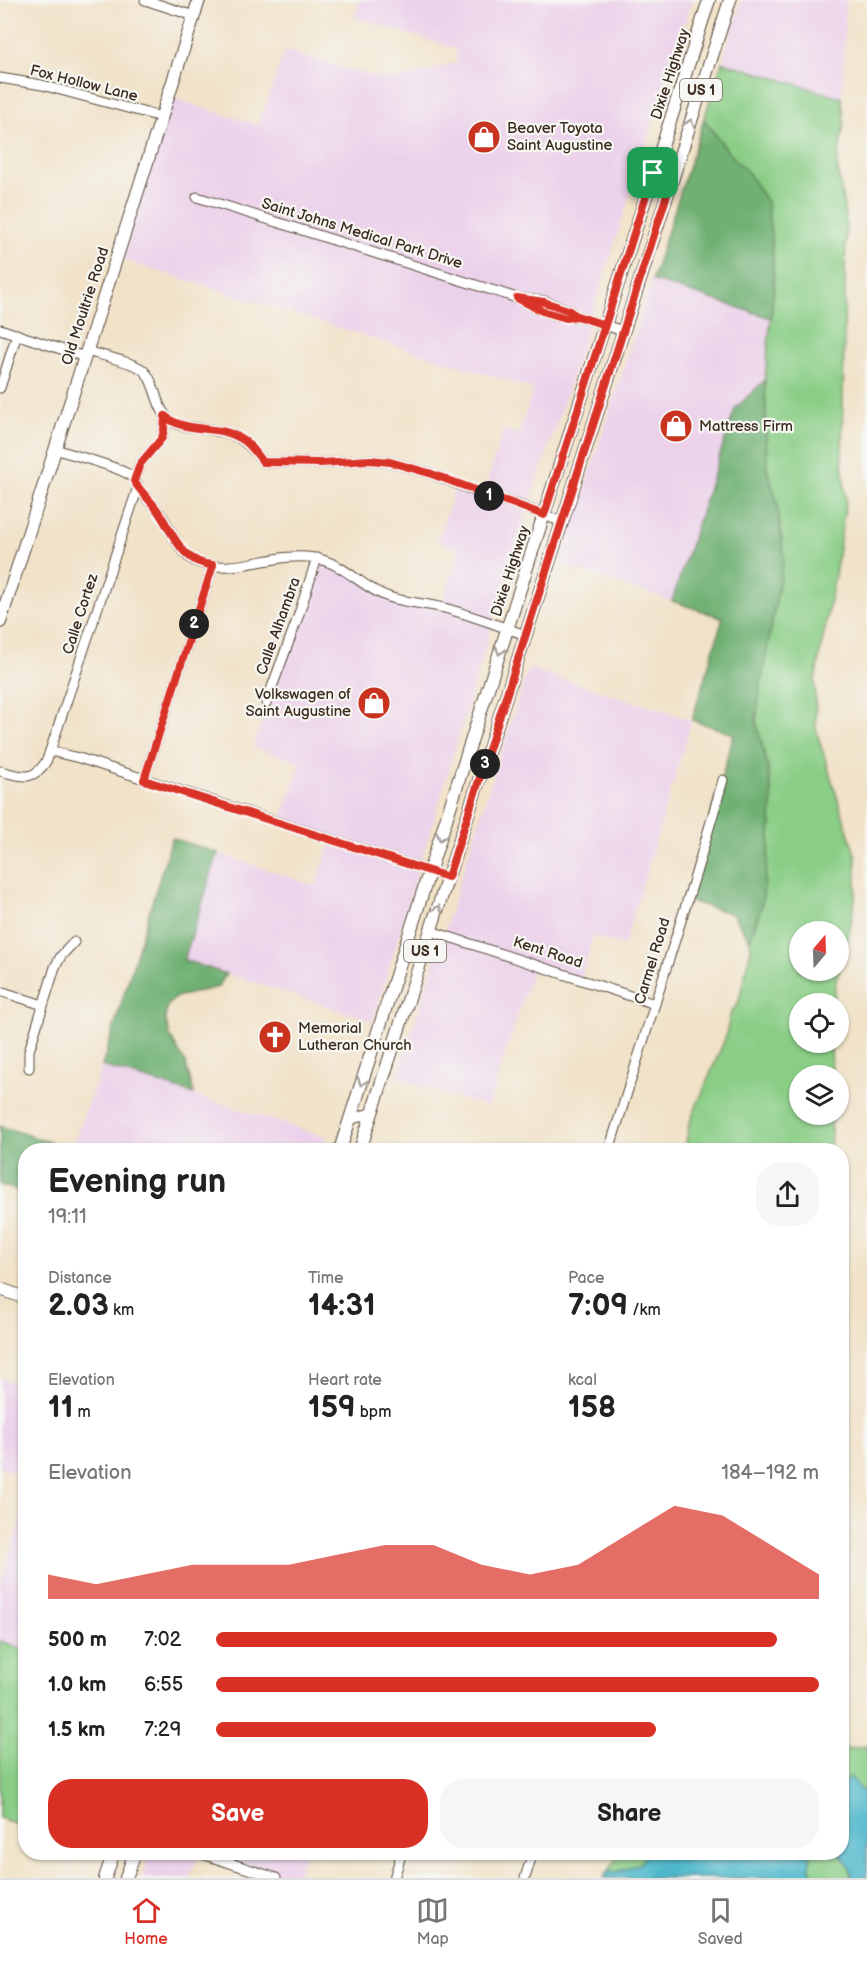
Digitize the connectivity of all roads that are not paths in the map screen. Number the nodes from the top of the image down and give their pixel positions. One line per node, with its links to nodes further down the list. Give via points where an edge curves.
1 (145, 0): 5 (street)
2 (199, 0): 5 (main road, Old Moultrie Road)
3 (709, 0): 8 (main road, Dixie Highway / US 1)
4 (730, 0): 9 (main road, US 1, one-way to 4)
5 (194, 16): 7 (main road, Old Moultrie Road)
6 (0, 78): 7 (street, Fox Hollow Lane, via 42,85)
7 (161, 117): 15 (main road, Old Moultrie Road)
8 (653, 173): 9 (main road); 11 (main road, Dixie Highway / US 1)
9 (672, 179): 13 (main road, US 1)
10 (197, 197): 11 (street, Saint Johns Medical Park Drive, via 517,298 544,302)
11 (605, 325): 13 (street, Saint Johns Medical Park Drive); 20 (main road, Dixie Highway / US 1)
12 (0, 329): 14 (street)
13 (623, 331): 21 (main road, US 1)
14 (17, 334): 15 (street); 16 (street)
15 (85, 354): 17 (street, via 140,368); 18 (main road, Old Moultrie Road)
16 (0, 388)
17 (165, 416): 19 (street, Calle Cortez, via 162,438 140,464); 20 (street, via 175,423 234,435 263,462 390,462)
18 (55, 449): 19 (street, via 126,472); 24 (main road, Old Moultrie Road)
19 (136, 484): 23 (street, via 190,558); 28 (street, Calle Cortez)
20 (544, 515): 21 (street); 25 (main road, Dixie Highway / US 1)
21 (562, 522): 26 (main road, US 1)
22 (316, 558): 23 (street); 25 (street, via 352,573 388,597 446,608); 27 (street, Calle Alhambra)
23 (213, 565): 30 (street)
24 (0, 622)
25 (507, 629): 26 (street); 32 (main road, Dixie Highway / US 1, one-way to 32)
26 (526, 635): 33 (main road, US 1)
27 (266, 704)
28 (50, 751): 29 (street, Calle Cortez, via 43,766 32,776); 30 (street)
29 (0, 771)
30 (144, 780): 32 (street)
31 (723, 780): 37 (street, Carmel Road)
32 (430, 871): 33 (street); 41 (main road, Dixie Highway / US 1, one-way to 41)
33 (448, 877): 34 (main road, US 1, one-way to 33)
34 (431, 931): 37 (street, Kent Road); 40 (main road, US 1)
35 (74, 942): 38 (street, via 55,967)
36 (0, 991): 38 (street)
37 (655, 1004): 44 (street, Carmel Road)
38 (43, 1005): 39 (street, via 29,1051)
39 (29, 1068)
40 (373, 1112): 41 (street); 43 (main road, US 1)
41 (350, 1120): 42 (main road, Dixie Highway / US 1)
42 (342, 1143)
43 (362, 1143)
44 (611, 1143)
45 (0, 1289): 46 (main road)
46 (18, 1295)
47 (111, 1860): 52 (main road)
48 (132, 1860): 53 (main road)
49 (221, 1860): 54 (street)
50 (400, 1860): 55 (street)
51 (531, 1860): 56 (street)
52 (105, 1878)
53 (126, 1878)
54 (276, 1878)
55 (394, 1878)
56 (525, 1878)

